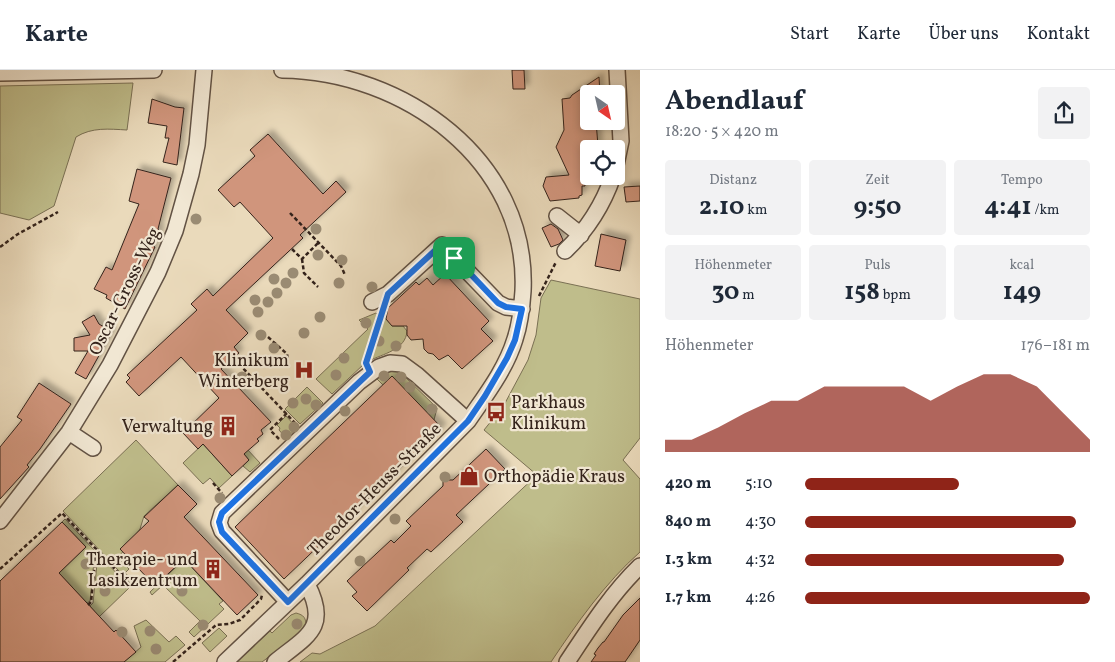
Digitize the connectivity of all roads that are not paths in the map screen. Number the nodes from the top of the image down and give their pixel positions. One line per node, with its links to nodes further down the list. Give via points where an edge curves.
1 (154, 70): 5 (street)
2 (204, 70): 14 (street, Oscar-Gross-Weg, via 197,145 175,231 134,320)
3 (282, 70): 12 (street, Theodor-Heuss-Straße, via 322,73 385,92 434,118 471,151 501,192 517,232 524,274)
4 (617, 70): 6 (street)
5 (0, 73)
6 (621, 140)
7 (610, 185): 9 (street, via 601,206)
8 (557, 216): 9 (street)
9 (580, 235): 10 (street)
10 (562, 255)
11 (372, 302): 12 (street, via 388,294 442,244 498,303)
12 (522, 309): 13 (street, Theodor-Heuss-Straße, via 507,358)
13 (468, 421): 18 (street, Theodor-Heuss-Straße); 19 (street, Theodor-Heuss-Straße, via 417,375 402,364 390,363 370,372 222,513 219,522 222,532)
14 (69, 432): 15 (street); 16 (street, Oscar-Gross-Weg)
15 (93, 448)
16 (0, 521)
17 (640, 566): 22 (street, via 610,599)
18 (307, 584): 19 (street, Theodor-Heuss-Straße); 21 (street, via 316,602 317,622 310,634)
19 (288, 602): 20 (street, Theodor-Heuss-Straße)
20 (224, 662)
21 (275, 662)
22 (567, 662)

